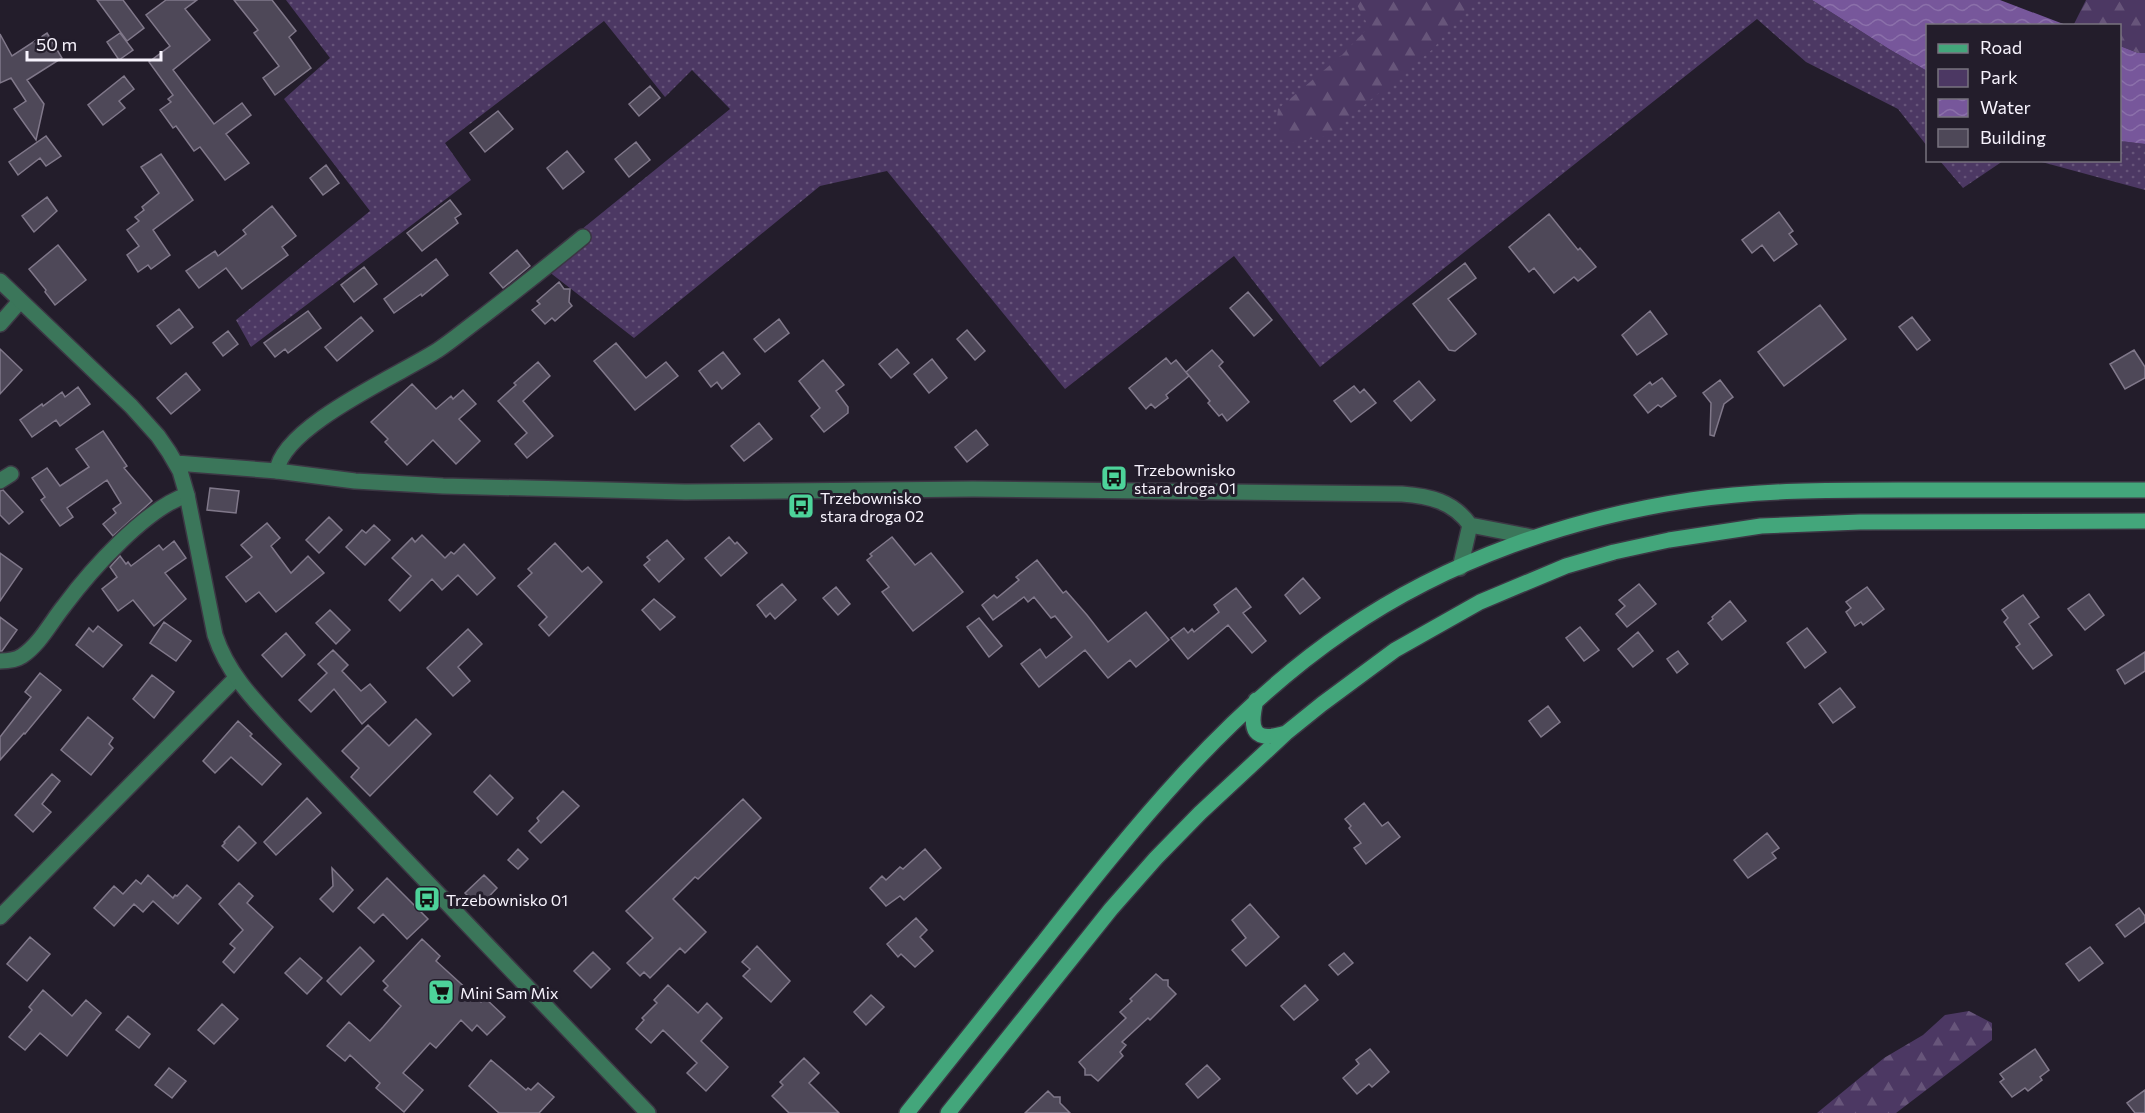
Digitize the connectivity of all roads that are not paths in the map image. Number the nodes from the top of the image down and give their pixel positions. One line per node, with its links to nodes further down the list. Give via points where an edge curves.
1 (583, 237): 6 (street, via 438,350 328,414 286,448)
2 (0, 281): 3 (street)
3 (20, 301): 4 (street); 5 (street, via 130,406)
4 (0, 324)
5 (176, 463): 6 (street); 8 (street)
6 (277, 471): 10 (street, via 443,486 674,492 973,489 1402,494 1439,500 1462,514)
7 (2145, 490): 11 (main road, via 1851,490 1757,494 1633,510)
8 (187, 495): 13 (street, via 169,502 99,563 22,656); 14 (street, via 215,635)
9 (2145, 521): 16 (main road, via 1761,526 1614,552 1566,566 1480,602 1395,650)
10 (1470, 525): 11 (street); 12 (street)
11 (1532, 537): 12 (main road)
12 (1460, 567): 15 (main road, via 1347,629)
13 (0, 661)
14 (236, 678): 17 (street); 18 (street)
15 (1256, 700): 16 (main road, via 1253,727 1260,735 1270,738); 19 (main road, via 1108,860)
16 (1286, 733): 20 (main road, via 1156,858)
17 (0, 917)
18 (648, 1113)
19 (907, 1113)
20 (948, 1113)

